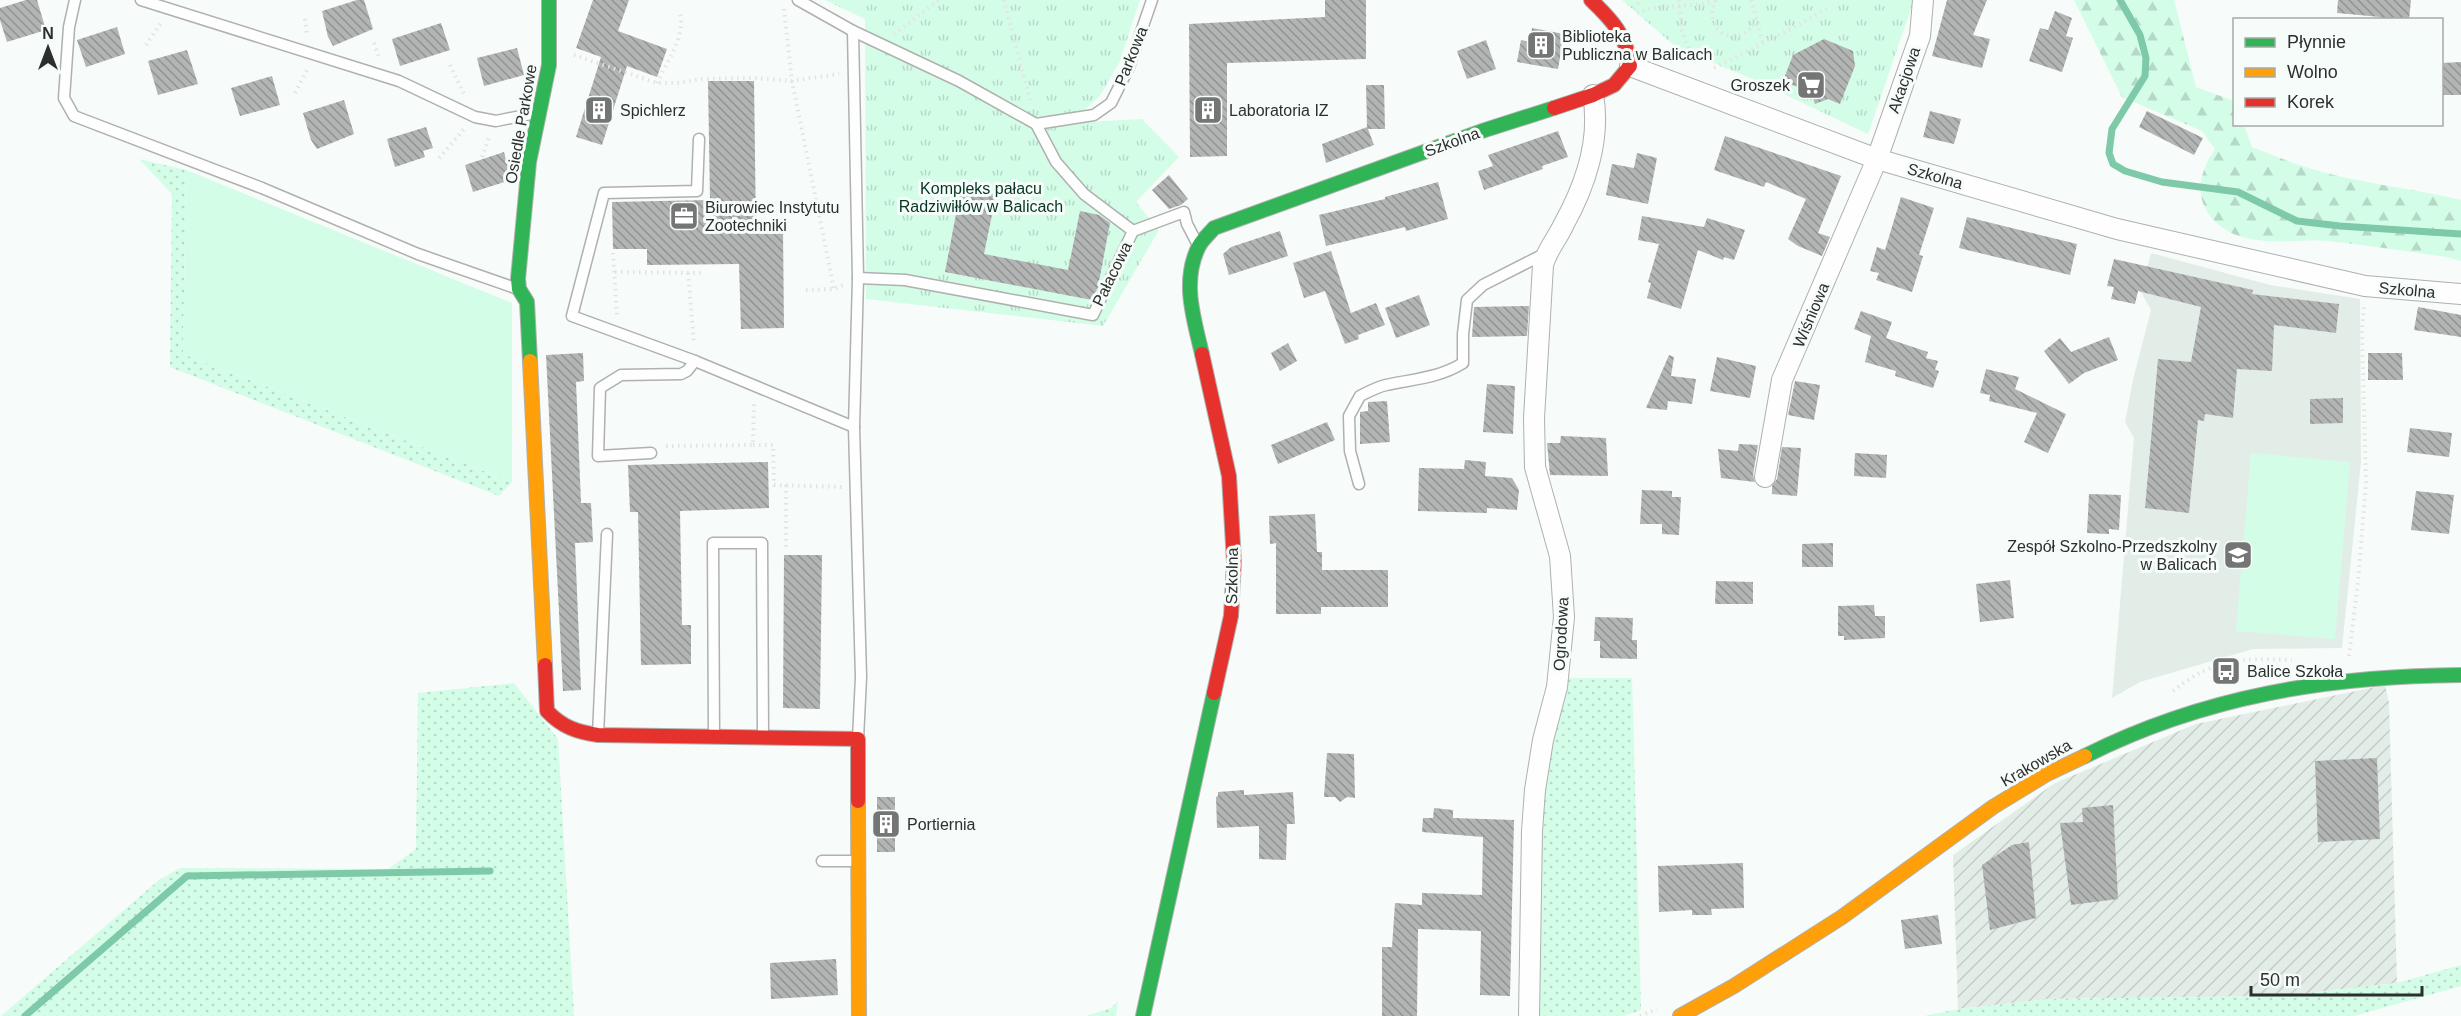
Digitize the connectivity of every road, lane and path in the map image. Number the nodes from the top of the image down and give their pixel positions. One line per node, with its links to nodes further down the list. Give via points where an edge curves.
1 (75, 0): 49 (lane, via 64,98 74,116 262,188 418,254)
2 (141, 0): 16 (lane)
3 (549, 0): 24 (street, Osiedle Parkowe)
4 (798, 0): 20 (lane)
5 (939, 0): 21 (path)
6 (1004, 0): 36 (path)
7 (1152, 0): 36 (lane, Parkowa, via 1129,67 1111,104 1094,115)
8 (1590, 0): 27 (street, via 1618,26 1629,46)
9 (1678, 0): 13 (path)
10 (1716, 0): 13 (path); 19 (path, via 1712,21 1727,35 1742,35)
11 (1923, 0): 39 (street, Akacjowa, via 1920,36)
12 (1753, 1): 19 (path)
13 (1678, 8): 18 (path, via 1646,9); 26 (path)
14 (1828, 8): 22 (path)
15 (784, 9): 30 (path)
16 (170, 10): 23 (path); 25 (lane)
17 (680, 14): 31 (path, via 678,37)
18 (1628, 16)
19 (1756, 19): 22 (path)
20 (853, 31): 21 (lane); 47 (lane)
21 (881, 44): 36 (lane)
22 (1763, 44): 28 (path)
23 (146, 45)
24 (550, 46): 31 (path); 34 (street, Osiedle Parkowe)
25 (316, 54): 32 (path); 35 (lane, via 399,81)
26 (1693, 59)
27 (1630, 66): 33 (street, Szkolna, via 1614,86); 39 (street, Szkolna)
28 (1714, 68)
29 (827, 75): 30 (path)
30 (792, 81): 31 (path, via 755,78); 50 (path)
31 (657, 83)
32 (295, 93)
33 (1593, 95): 41 (street, Szkolna, via 1214,228); 43 (street, Ogrodowa, via 1595,120 1584,182)
34 (540, 112): 35 (lane, via 496,121); 49 (street, Osiedle Parkowe, via 529,162)
35 (475, 117): 38 (path)
36 (1036, 124): 40 (lane, Pałacowa, via 1056,162 1083,194)
37 (699, 139): 53 (lane, via 697,190 604,193 572,316)
38 (439, 158)
39 (1877, 159): 48 (street, Szkolna, via 2117,229); 60 (street, Wiśniowa, via 1782,380)
40 (1133, 231): 41 (lane, via 1184,212); 47 (lane, Pałacowa, via 1093,315 905,280)
41 (1198, 245): 75 (street, Szkolna, via 1190,271 1190,303 1229,476 1234,562 1231,616)
42 (613, 253): 44 (path)
43 (1546, 253): 61 (lane, via 1483,285 1467,300 1463,363 1449,372 1383,385 1360,396 1349,416 1350,451); 76 (street, Ogrodowa, via 1534,418 1535,467 1560,556 1564,616 1557,687 1535,790)
44 (615, 272): 45 (path); 53 (path)
45 (688, 273): 46 (path); 54 (path)
46 (705, 273)
47 (858, 278): 50 (path); 56 (lane)
48 (2365, 286): 52 (street, Szkolna); 67 (path, via 2362,329 2366,482)
49 (519, 289): 68 (street, Osiedle Parkowe, via 527,302 547,711 559,725)
50 (834, 289): 51 (path)
51 (806, 290)
52 (2461, 294)
53 (618, 332): 54 (lane)
54 (695, 361): 55 (lane); 59 (lane, via 681,374 621,375 600,388 598,456)
55 (755, 385): 56 (lane); 57 (path)
56 (854, 428): 63 (lane)
57 (753, 445): 58 (path); 62 (path, via 773,445 774,485)
58 (663, 446)
59 (651, 453)
60 (1765, 477)
61 (1359, 484)
62 (786, 485): 63 (path); 65 (path)
63 (857, 486): 71 (lane, via 861,676)
64 (607, 534): 68 (lane)
65 (786, 547)
66 (2461, 675): 67 (street, Krakowska)
67 (2347, 678): 77 (street, Krakowska, via 2263,692 2197,709 2143,728 2065,764 1992,808 1849,912)
68 (597, 735): 69 (street, Osiedle Parkowe)
69 (714, 736): 70 (street, Osiedle Parkowe); 70 (lane, via 713,543 762,543)
70 (764, 737): 71 (street, Osiedle Parkowe)
71 (858, 739): 73 (street)
72 (822, 861): 73 (lane)
73 (858, 861): 74 (street)
74 (859, 1016)
75 (1143, 1016)
76 (1529, 1016)
77 (1680, 1016)

